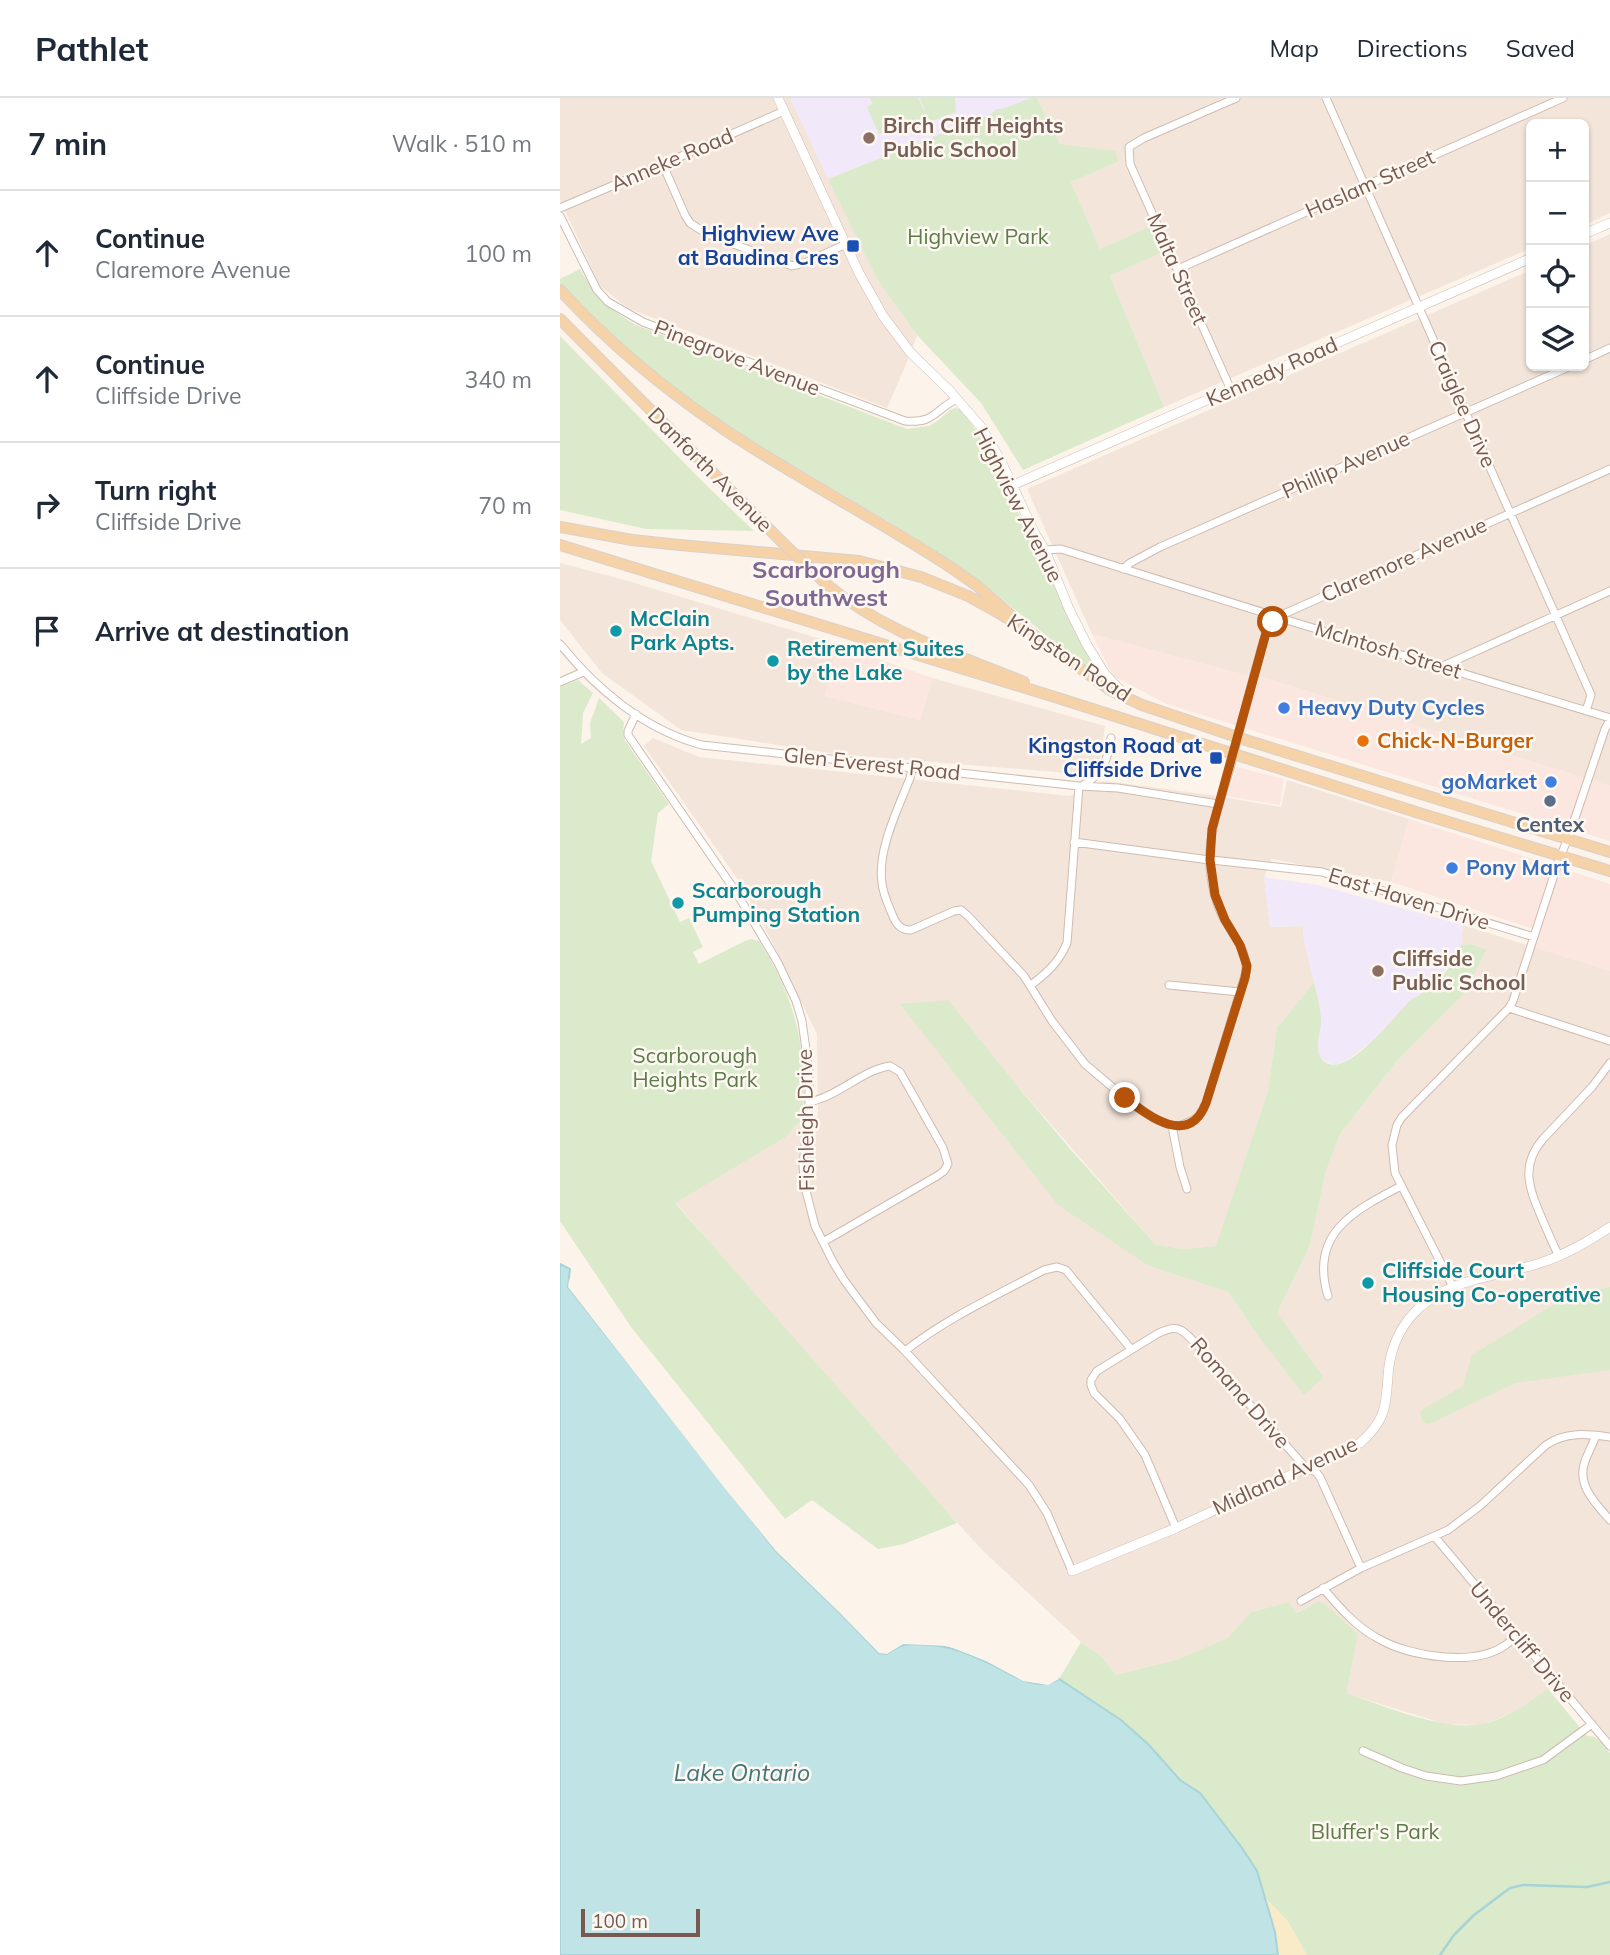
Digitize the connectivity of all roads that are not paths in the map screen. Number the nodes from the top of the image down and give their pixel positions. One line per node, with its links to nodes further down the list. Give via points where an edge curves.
1 (778, 98): 5 (street, Highview Avenue)
2 (1236, 98): 14 (street, Malta Street, via 1129,147 1130,164)
3 (1326, 98): 7 (street, Craiglee Drive)
4 (1563, 98): 7 (street, Haslam Street)
5 (784, 111): 6 (street, Anneke Road); 12 (street, Highview Avenue)
6 (663, 165): 8 (street, Anneke Road); 12 (street, via 685,215 707,234 792,266)
7 (1365, 186): 14 (street, Haslam Street); 16 (street, Craiglee Drive)
8 (560, 208)
9 (560, 216): 22 (street, Pinegrove Avenue, via 597,290 608,302 643,322 905,421 922,422)
10 (1610, 223): 11 (street)
11 (1589, 232)
12 (846, 244): 22 (street, Highview Avenue, via 898,338)
13 (1526, 260): 16 (street, Kennedy Road)
14 (1178, 269): 21 (street, Malta Street)
15 (560, 290): 34 (main road, Danforth Avenue, via 608,339 695,409 950,567)
16 (1419, 307): 21 (street, Kennedy Road); 23 (street, Craiglee Drive)
17 (560, 319): 39 (main road, Danforth Avenue, bridge, via 781,541 853,605 919,641)
18 (1610, 348): 19 (street)
19 (1589, 358)
20 (1559, 371): 23 (street, Phillip Avenue)
21 (1231, 390): 25 (street, Kennedy Road)
22 (957, 399): 25 (street, Highview Avenue, via 981,428)
23 (1466, 412): 26 (street, Craiglee Drive); 30 (street, Phillip Avenue, via 1160,547)
24 (1610, 469): 26 (street, Claremore Avenue)
25 (1013, 485): 29 (street, Highview Avenue)
26 (1510, 513): 32 (street, Craiglee Drive); 33 (street, Claremore Avenue)
27 (560, 527): 34 (main road, Kingston Road, via 632,540 859,561 946,586)
28 (560, 545): 39 (main road, Kingston Road)
29 (1045, 550): 30 (street, McIntosh Street, via 1061,549); 40 (street, Highview Avenue, via 1097,662)
30 (1123, 569): 33 (street, McIntosh Street)
31 (1610, 591): 32 (street)
32 (1556, 615): 36 (street); 41 (street, Craiglee Drive, via 1591,695)
33 (1277, 617): 36 (street, McIntosh Street); 44 (street, via 1266,633)
34 (1027, 630): 40 (main road, Kingston Road)
35 (560, 644): 37 (street, Glen Everest Road)
36 (1442, 666): 41 (street, McIntosh Street)
37 (583, 672): 38 (street); 42 (street, Glen Everest Road)
38 (560, 682)
39 (1058, 698): 46 (main road, Kingston Road)
40 (1129, 699): 44 (main road, Kingston Road)
41 (1586, 711): 43 (street, McIntosh Street)
42 (636, 714): 47 (street, Glen Everest Road, via 686,741 718,748); 63 (street, Fishleigh Drive, via 628,731 632,741 729,881 789,983 802,1021)
43 (1610, 719): 50 (street)
44 (1237, 737): 46 (street); 50 (main road, Kingston Road)
45 (1111, 738): 48 (street, via 1104,767)
46 (1233, 754): 49 (street); 53 (main road, Kingston Road)
47 (912, 768): 48 (street, Glen Everest Road); 57 (street, via 881,870 885,897 898,926 911,930 961,910)
48 (1079, 786): 49 (street, Glen Everest Road); 51 (street)
49 (1218, 804): 54 (street)
50 (1568, 838): 52 (main road, Kingston Road); 53 (street)
51 (1074, 842): 54 (street, East Haven Drive); 57 (street, via 1067,943 1051,970)
52 (1610, 852)
53 (1562, 855): 55 (main road, Kingston Road); 56 (street)
54 (1210, 860): 56 (street, East Haven Drive, via 1322,872); 59 (street, via 1215,895 1245,957)
55 (1610, 871)
56 (1534, 937): 60 (street)
57 (1031, 985): 64 (street, via 1085,1064 1140,1109)
58 (1169, 985): 59 (street)
59 (1240, 992): 64 (street, via 1203,1109 1195,1120)
60 (1509, 1007): 61 (street); 65 (street, via 1397,1125 1393,1161)
61 (1610, 1041)
62 (1610, 1063): 69 (street, via 1535,1147 1530,1160 1529,1185)
63 (809, 1102): 68 (street, Fishleigh Drive, via 803,1167); 68 (street, via 890,1066 900,1073 948,1164 937,1176)
64 (1172, 1126): 66 (street)
65 (1401, 1186): 70 (street); 71 (street, via 1359,1208 1332,1238 1322,1275)
66 (1187, 1189)
67 (1610, 1227): 69 (street, Midland Avenue)
68 (822, 1242): 73 (street, Fishleigh Drive, via 854,1295)
69 (1559, 1256): 70 (street, Midland Avenue)
70 (1453, 1287): 76 (street, Midland Avenue, via 1424,1304 1400,1332 1389,1364 1386,1405 1377,1426 1360,1443)
71 (1328, 1296)
72 (1131, 1349): 73 (street, via 1066,1270 1057,1267 961,1314); 76 (street, Romana Drive, via 1166,1329 1184,1330); 78 (street, via 1097,1371 1091,1385 1145,1455)
73 (905, 1351): 81 (street, Fishleigh Drive, via 1029,1485 1047,1513)
74 (1596, 1435): 75 (street); 77 (street, via 1582,1472 1589,1495); 79 (street, via 1556,1438 1462,1521)
75 (1610, 1437)
76 (1306, 1468): 78 (street, Midland Avenue); 80 (street, Romana Drive, via 1320,1477)
77 (1610, 1520)
78 (1176, 1528): 81 (street, Midland Avenue)
79 (1435, 1537): 80 (street); 84 (street, Undercliff Drive)
80 (1361, 1569): 82 (street)
81 (1072, 1572)
82 (1323, 1588): 83 (street); 84 (street, via 1377,1639 1414,1653 1472,1656 1503,1647)
83 (1301, 1601)
84 (1516, 1636): 85 (street, Undercliff Drive)
85 (1591, 1724): 86 (street, Undercliff Drive); 87 (street, via 1543,1760 1496,1776 1461,1781 1426,1776)
86 (1610, 1746)
87 (1363, 1751)

